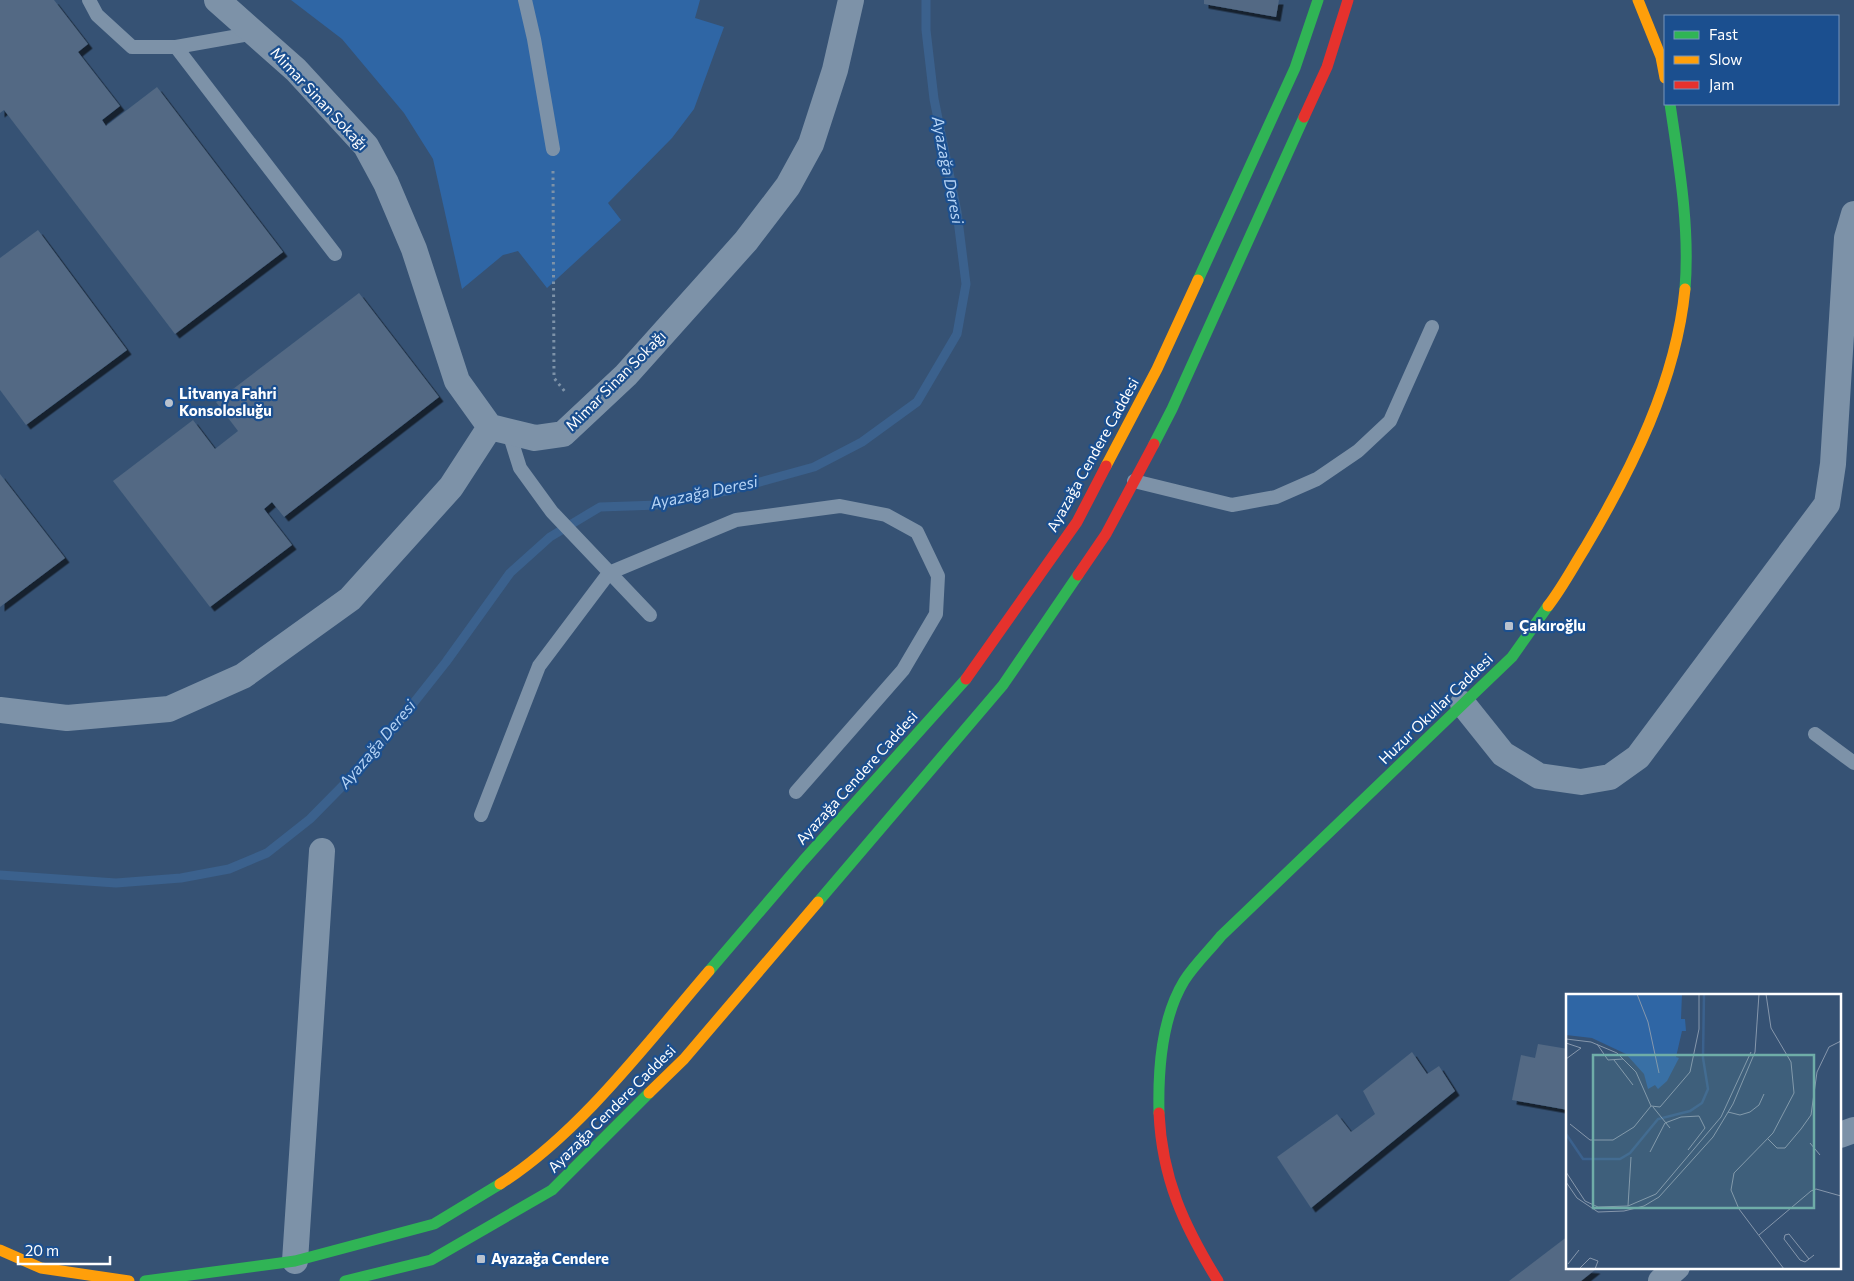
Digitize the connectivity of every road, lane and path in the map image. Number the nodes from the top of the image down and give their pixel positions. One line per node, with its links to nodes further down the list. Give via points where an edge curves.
1 (89, 0): 9 (lane, via 98,15 132,47)
2 (217, 0): 8 (street, Mimar Sinan Sokağı)
3 (525, 0): 12 (lane)
4 (851, 0): 16 (street, Mimar Sinan Sokağı, via 835,70 811,144 788,186 726,264 626,375)
5 (1318, 0): 31 (main road, Ayazağa Cendere Caddesi, via 1295,68 1157,369 1077,522 972,672 803,861 607,1090 528,1166 434,1224)
6 (1348, 0): 18 (main road, Ayazağa Cendere Caddesi, via 1328,67 1172,409)
7 (1638, 0): 10 (main road)
8 (257, 33): 9 (lane); 17 (street, Mimar Sinan Sokağı, via 366,146 414,249 457,381)
9 (176, 47): 14 (lane)
10 (1664, 73)
11 (1670, 105): 21 (main road, Huzur Okullar Caddesi, via 1683,196 1687,263 1682,318 1670,364 1643,438 1606,512 1555,597 1512,657)
12 (552, 149): 16 (path, via 554,378)
13 (1854, 214): 21 (street, via 1847,238 1833,464 1827,504 1638,757 1610,778 1581,782 1539,776 1503,754)
14 (335, 254)
15 (1432, 327): 18 (lane, via 1390,421 1358,451 1317,479 1276,496 1232,505)
16 (584, 415): 17 (street, Mimar Sinan Sokağı, via 563,434 535,438)
17 (499, 430): 19 (lane, via 520,468 552,512); 22 (street, via 350,599 243,676 169,708 67,718)
18 (1134, 481): 35 (main road, Ayazağa Cendere Caddesi, via 1106,534 1003,685 684,1059 552,1190 431,1260)
19 (609, 573): 20 (lane); 25 (lane, via 736,520 840,506 886,515 917,532 938,576 936,614 903,670); 26 (lane, via 539,666)
20 (650, 614)
21 (1463, 704): 36 (main road, Huzur Okullar Caddesi, via 1221,936 1182,985 1169,1016 1162,1045 1159,1130 1164,1168 1179,1213 1194,1245)
22 (0, 710)
23 (1815, 734): 24 (lane)
24 (1854, 763)
25 (796, 792)
26 (481, 815)
27 (322, 851): 31 (street)
28 (1854, 1130): 29 (street)
29 (1842, 1134)
30 (0, 1250): 33 (main road, via 41,1268)
31 (295, 1261): 34 (main road, Ayazağa Cendere Caddesi)
32 (1676, 1268): 37 (street)
33 (129, 1281)
34 (145, 1281)
35 (345, 1281)
36 (1218, 1281)
37 (1661, 1281)

